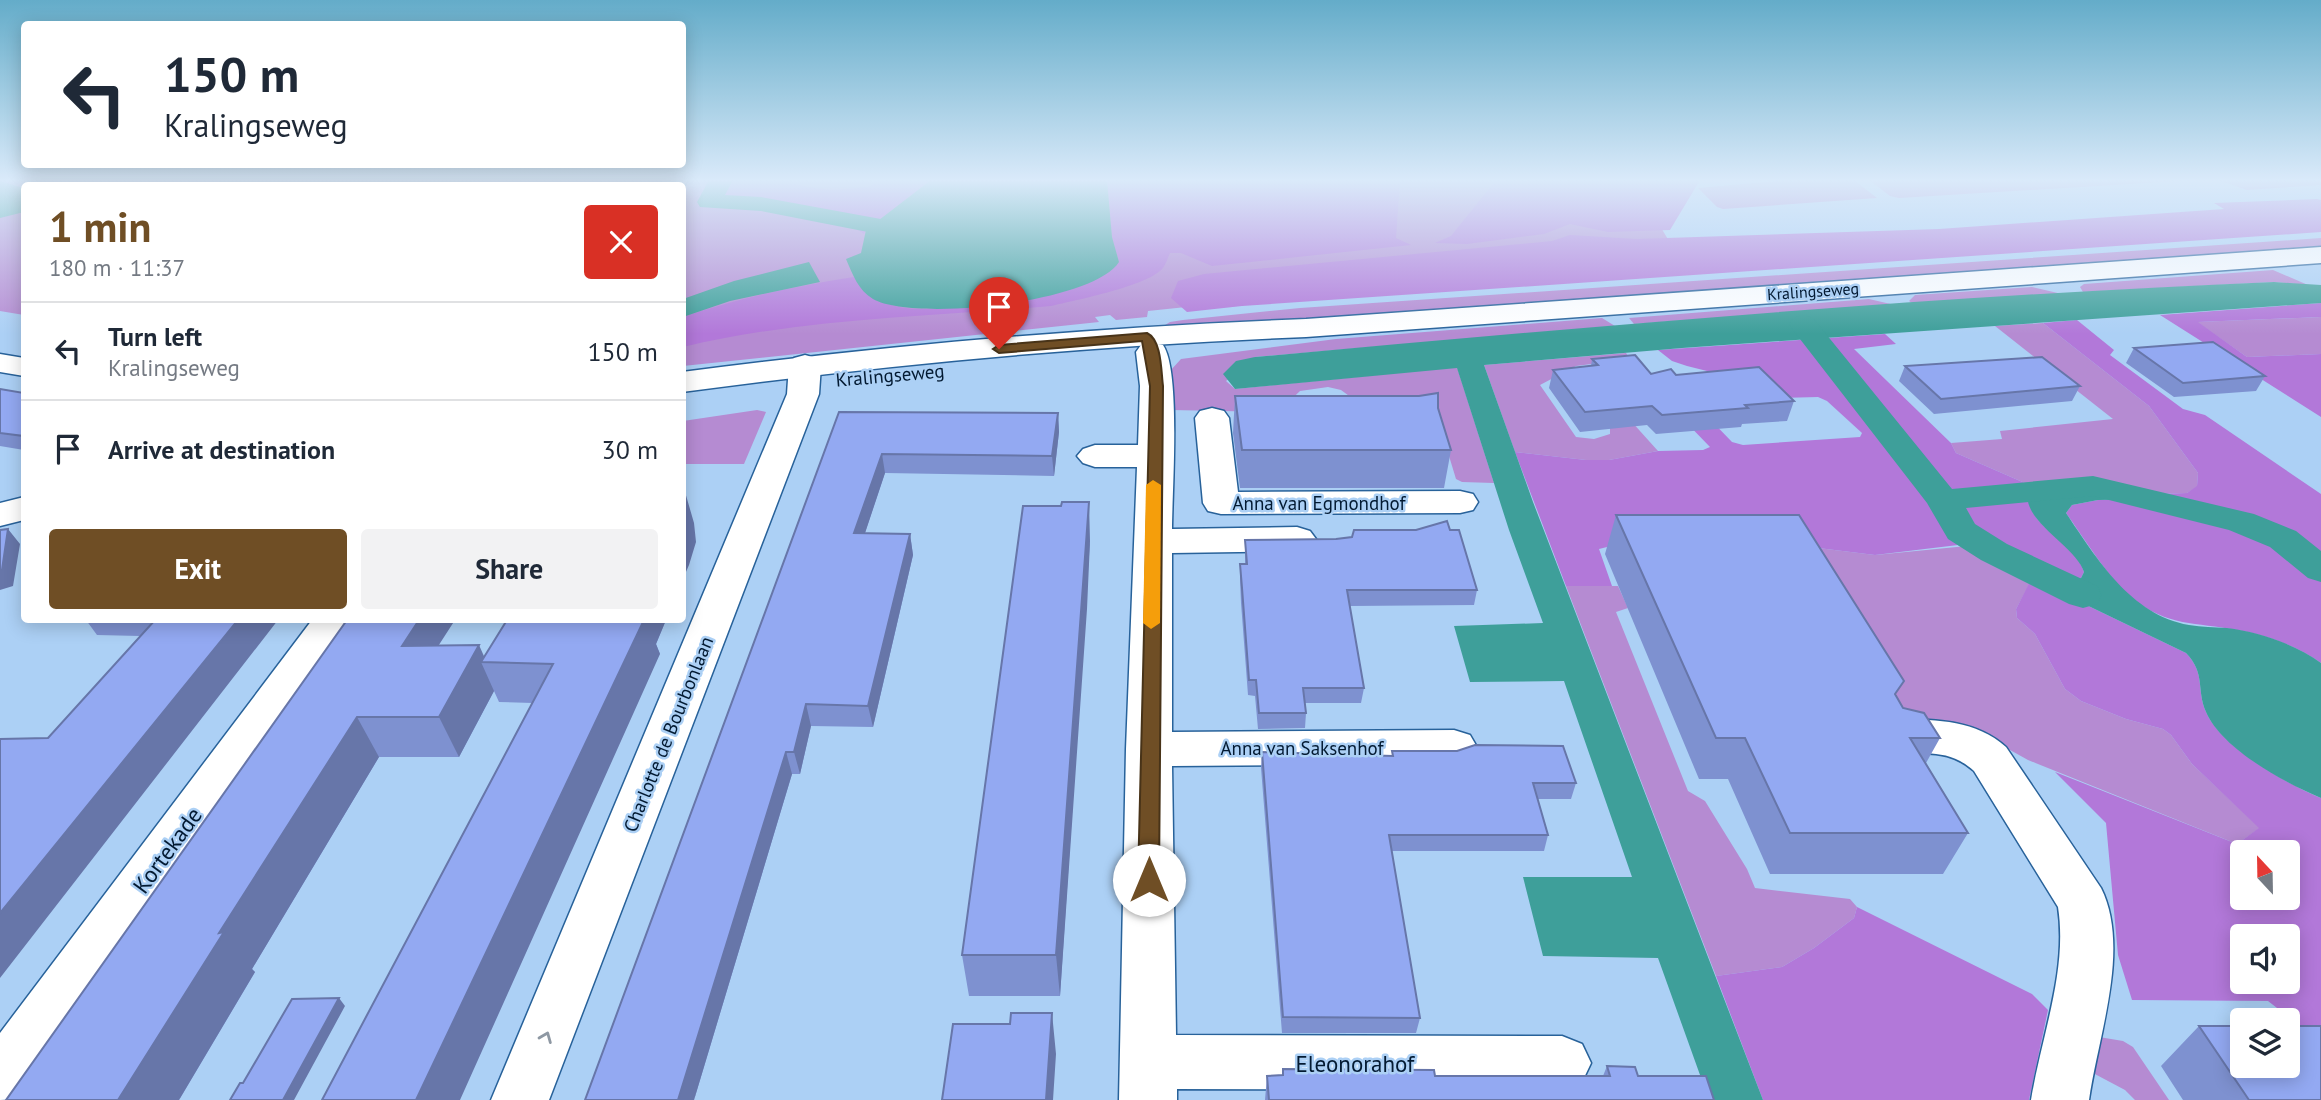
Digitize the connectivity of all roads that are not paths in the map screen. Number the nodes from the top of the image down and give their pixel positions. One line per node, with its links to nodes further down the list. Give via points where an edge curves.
1 (2321, 255): 2 (street, Kralingseweg, via 1306,328 1226,343)
2 (1150, 345): 5 (street, Kralingseweg); 8 (street, via 1156,386)
3 (0, 363): 4 (street)
4 (21, 366)
5 (805, 373): 6 (street, Kralingseweg); 7 (street, Kralingseweg); 22 (street, Charlotte de Bourbonlaan, one-way to 5, via 803,394)
6 (686, 382)
7 (686, 400)
8 (1154, 437): 9 (street); 10 (street, Anna van Egmondhof, via 1226,418 1221,503); 14 (street)
9 (1095, 456)
10 (1460, 502)
11 (21, 509): 12 (street)
12 (0, 515)
13 (1335, 539): 14 (street, Anna van Egmondhof)
14 (1152, 541): 18 (street)
15 (332, 623): 20 (street, Kortekade)
16 (1900, 736): 23 (street, via 1957,738 1978,747 2083,903 2087,917 2083,977)
17 (1454, 747): 18 (street, Anna van Saksenhof)
18 (1149, 749): 21 (street)
19 (1562, 1063): 21 (street, Eleonorahof)
20 (0, 1080)
21 (1149, 1081)
22 (520, 1100)
23 (2060, 1100)

